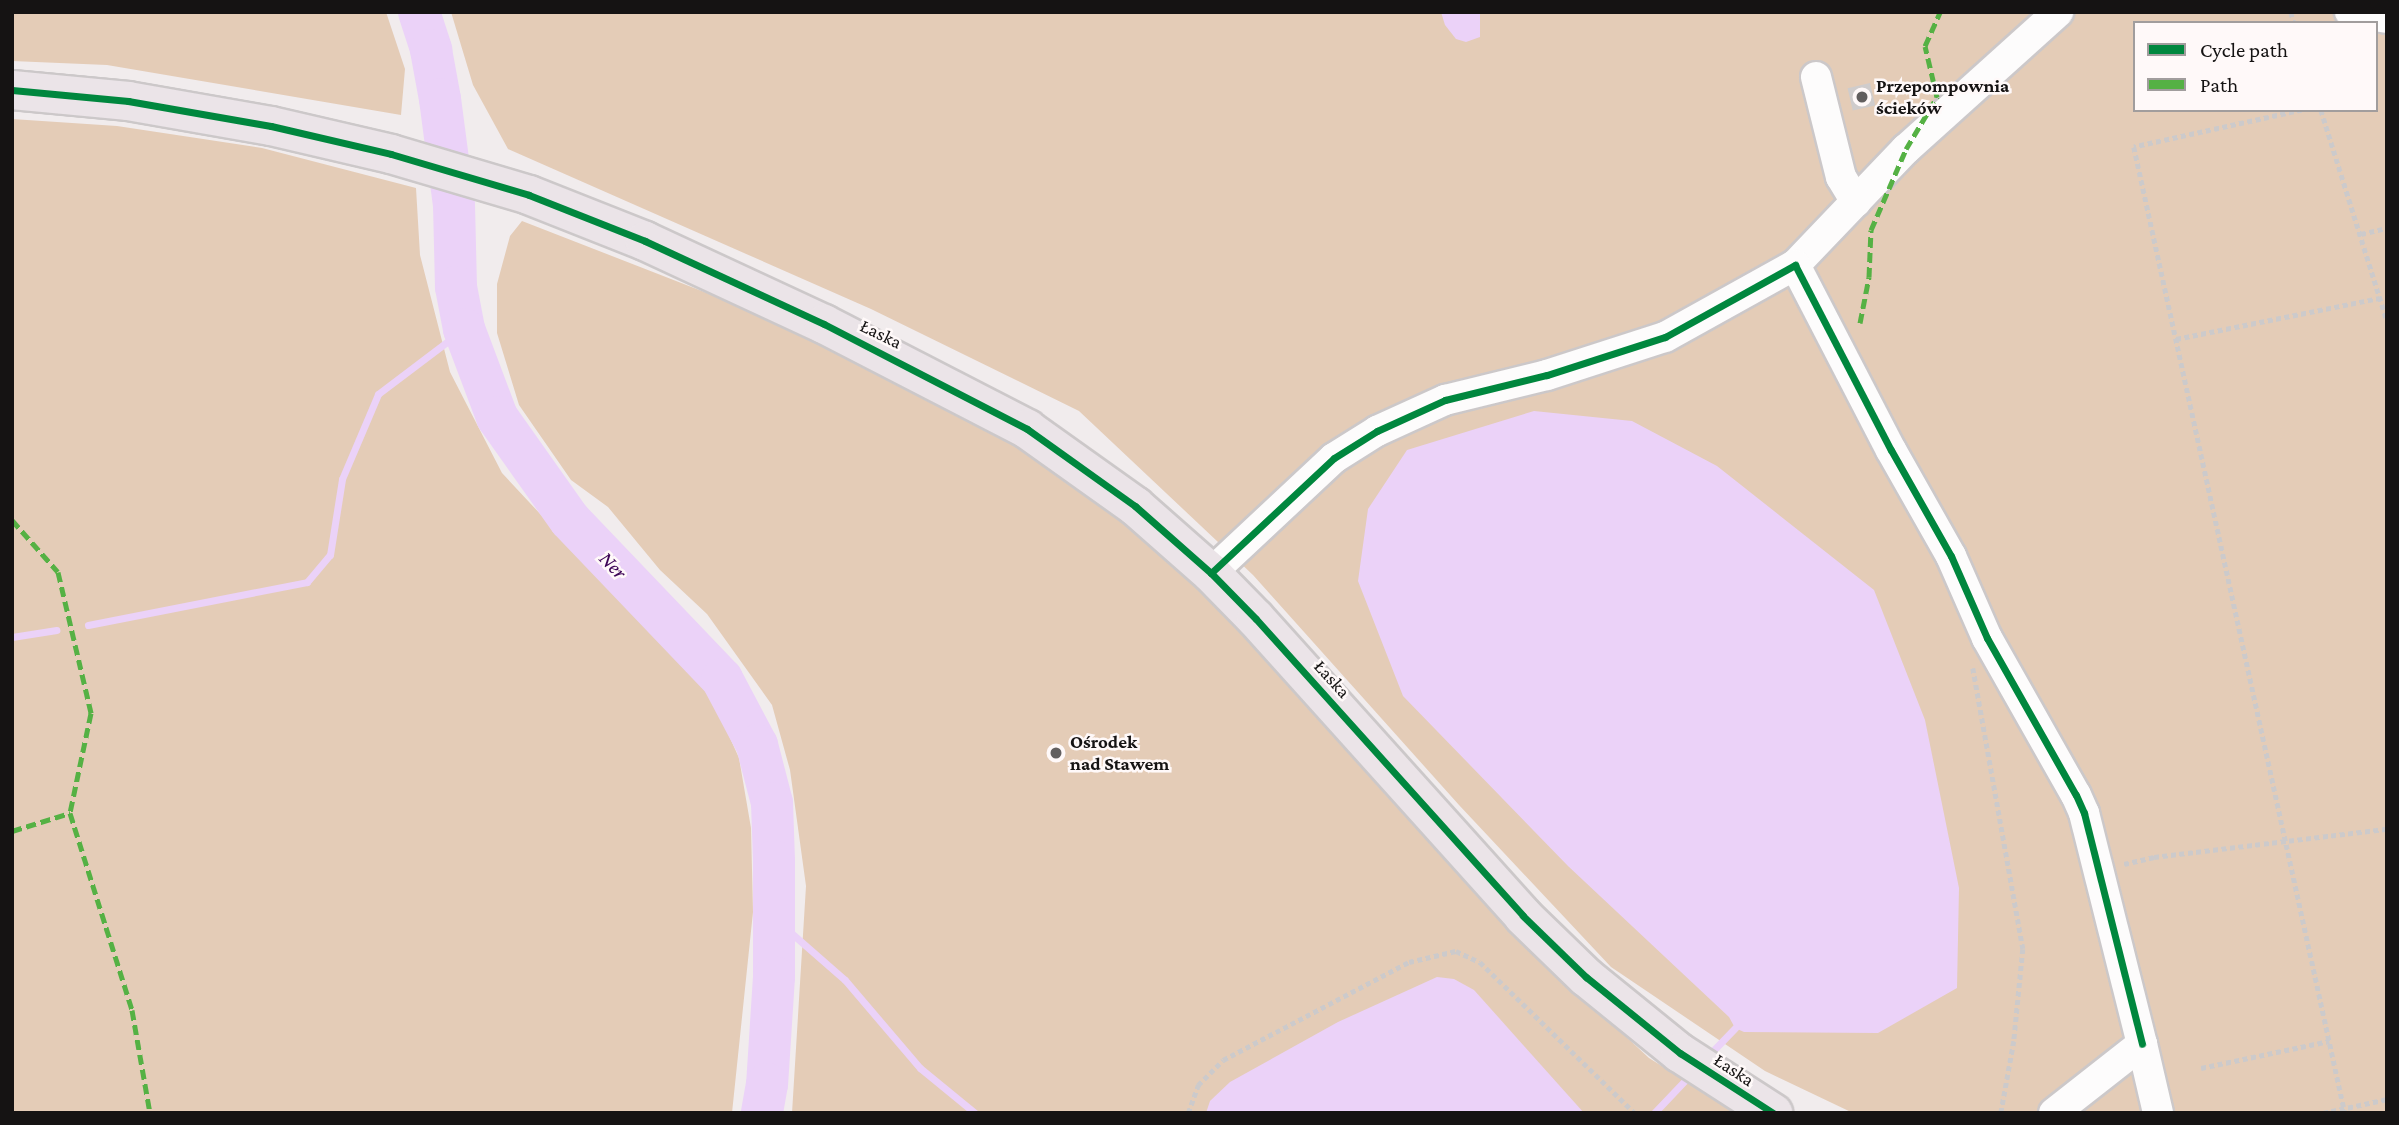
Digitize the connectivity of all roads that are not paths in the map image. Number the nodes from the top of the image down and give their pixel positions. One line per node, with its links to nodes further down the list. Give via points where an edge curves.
1 (2058, 12): 6 (street, via 1906,149)
2 (2350, 12): 3 (street)
3 (2387, 18)
4 (1816, 77): 6 (street, via 1841,177)
5 (12, 90): 8 (main road, Łaska, via 180,110 391,154 530,195 645,241 824,324 1052,445 1135,506)
6 (1856, 202): 7 (street)
7 (1795, 265): 8 (street, via 1665,337 1547,375 1444,400 1388,425 1334,458); 9 (street, via 1951,556 1987,638 2084,813)
8 (1211, 573): 10 (main road, Łaska, via 1523,916 1586,977 1680,1054)
9 (2142, 1044): 11 (street); 12 (street)
10 (1773, 1113)
11 (2054, 1113)
12 (2158, 1113)

